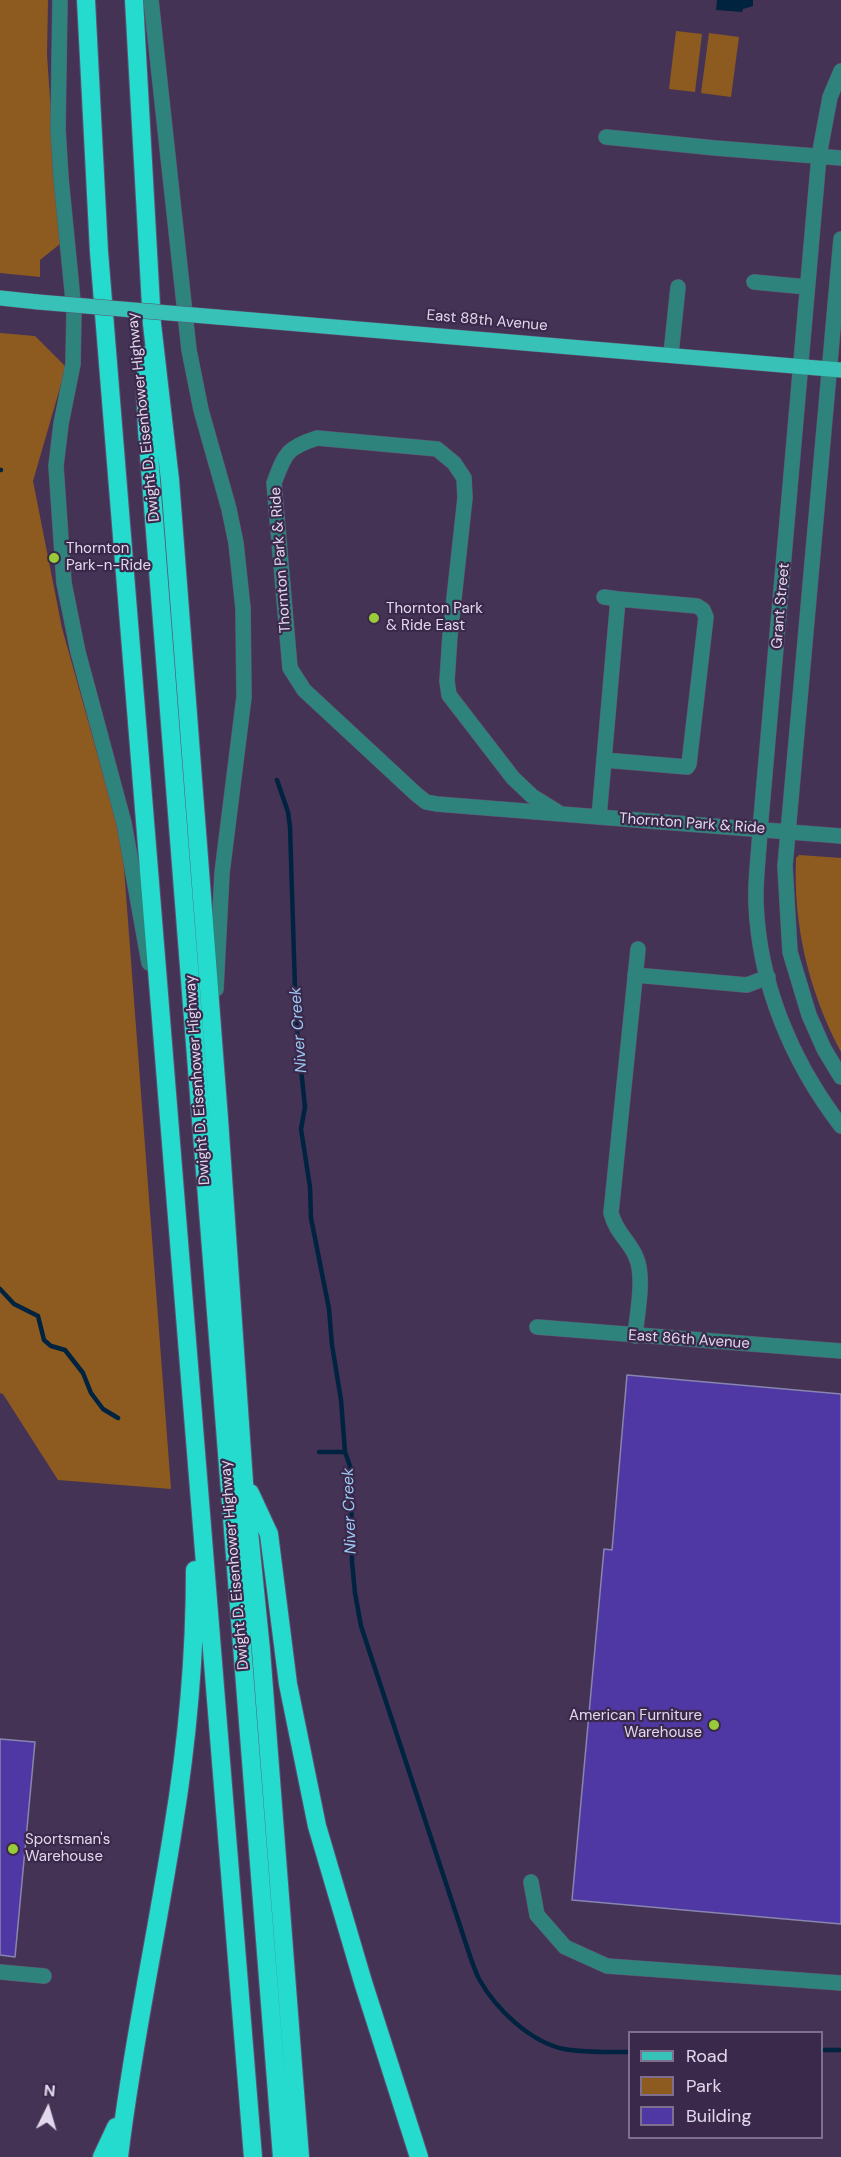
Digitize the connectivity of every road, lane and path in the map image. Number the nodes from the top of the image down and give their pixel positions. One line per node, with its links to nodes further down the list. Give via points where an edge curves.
1 (60, 0): 28 (street, via 58,138 74,311 73,364 56,466 64,583 78,652 124,823)
2 (86, 0): 28 (highway, Dwight D. Eisenhower Highway, via 99,252)
3 (134, 0): 14 (highway, Dwight D. Eisenhower Highway)
4 (151, 0): 27 (street, via 192,369 229,509 243,608 244,696 222,873)
5 (841, 71): 7 (street, Grant Street, via 830,97)
6 (606, 136): 7 (street)
7 (819, 156): 8 (street); 12 (street, Grant Street)
8 (841, 158)
9 (841, 239): 17 (street, Grant Street)
10 (754, 282): 12 (street)
11 (678, 287): 15 (street)
12 (807, 287): 16 (street, Grant Street)
13 (0, 298): 15 (main road, East 88th Avenue, bridge)
14 (152, 324): 27 (highway, Dwight D. Eisenhower Highway, via 170,480); 44 (highway, via 145,384 147,429)
15 (671, 354): 16 (main road, East 88th Avenue)
16 (800, 366): 17 (main road, East 88th Avenue); 21 (street, Grant Street)
17 (835, 369): 22 (street, Grant Street)
18 (604, 760): 18 (street, via 611,598 697,606 704,610 689,764 687,767); 20 (street)
19 (561, 814): 19 (street, Thornton Park & Ride, via 513,778 449,695 450,634 465,498 464,478 454,463 437,449 317,438 298,444 285,455 274,483 290,668 304,690 426,802); 20 (street, Thornton Park & Ride)
20 (599, 817): 21 (street, Thornton Park & Ride)
21 (760, 830): 22 (street, Thornton Park & Ride); 26 (street, Grant Street, via 756,902)
22 (787, 832): 23 (street, Thornton Park & Ride); 29 (street, Grant Street, via 790,952 809,1015)
23 (841, 836)
24 (638, 949): 25 (street)
25 (635, 975): 26 (street, via 747,985); 32 (street, via 612,1213 618,1232 635,1253 639,1267)
26 (768, 977): 30 (street, Grant Street, via 790,1045)
27 (214, 1046): 35 (highway, Dwight D. Eisenhower Highway)
28 (164, 1054): 34 (highway, Dwight D. Eisenhower Highway)
29 (841, 1077)
30 (841, 1126)
31 (537, 1328): 32 (street, East 86th Avenue)
32 (635, 1336): 33 (street, East 86th Avenue)
33 (841, 1351)
34 (195, 1451): 40 (highway, via 193,1630 183,1753 170,1853); 43 (highway, Dwight D. Eisenhower Highway)
35 (244, 1482): 45 (highway, Dwight D. Eisenhower Highway, via 261,1650); 46 (highway, via 269,1534 288,1684 317,1826)
36 (531, 1882): 39 (street, via 537,1915 565,1947 607,1966)
37 (0, 1972): 38 (street)
38 (44, 1976)
39 (841, 1983)
40 (128, 2085): 41 (highway, via 116,2128); 42 (highway)
41 (102, 2157)
42 (119, 2157)
43 (253, 2157)
44 (282, 2157)
45 (300, 2157)
46 (419, 2157)

